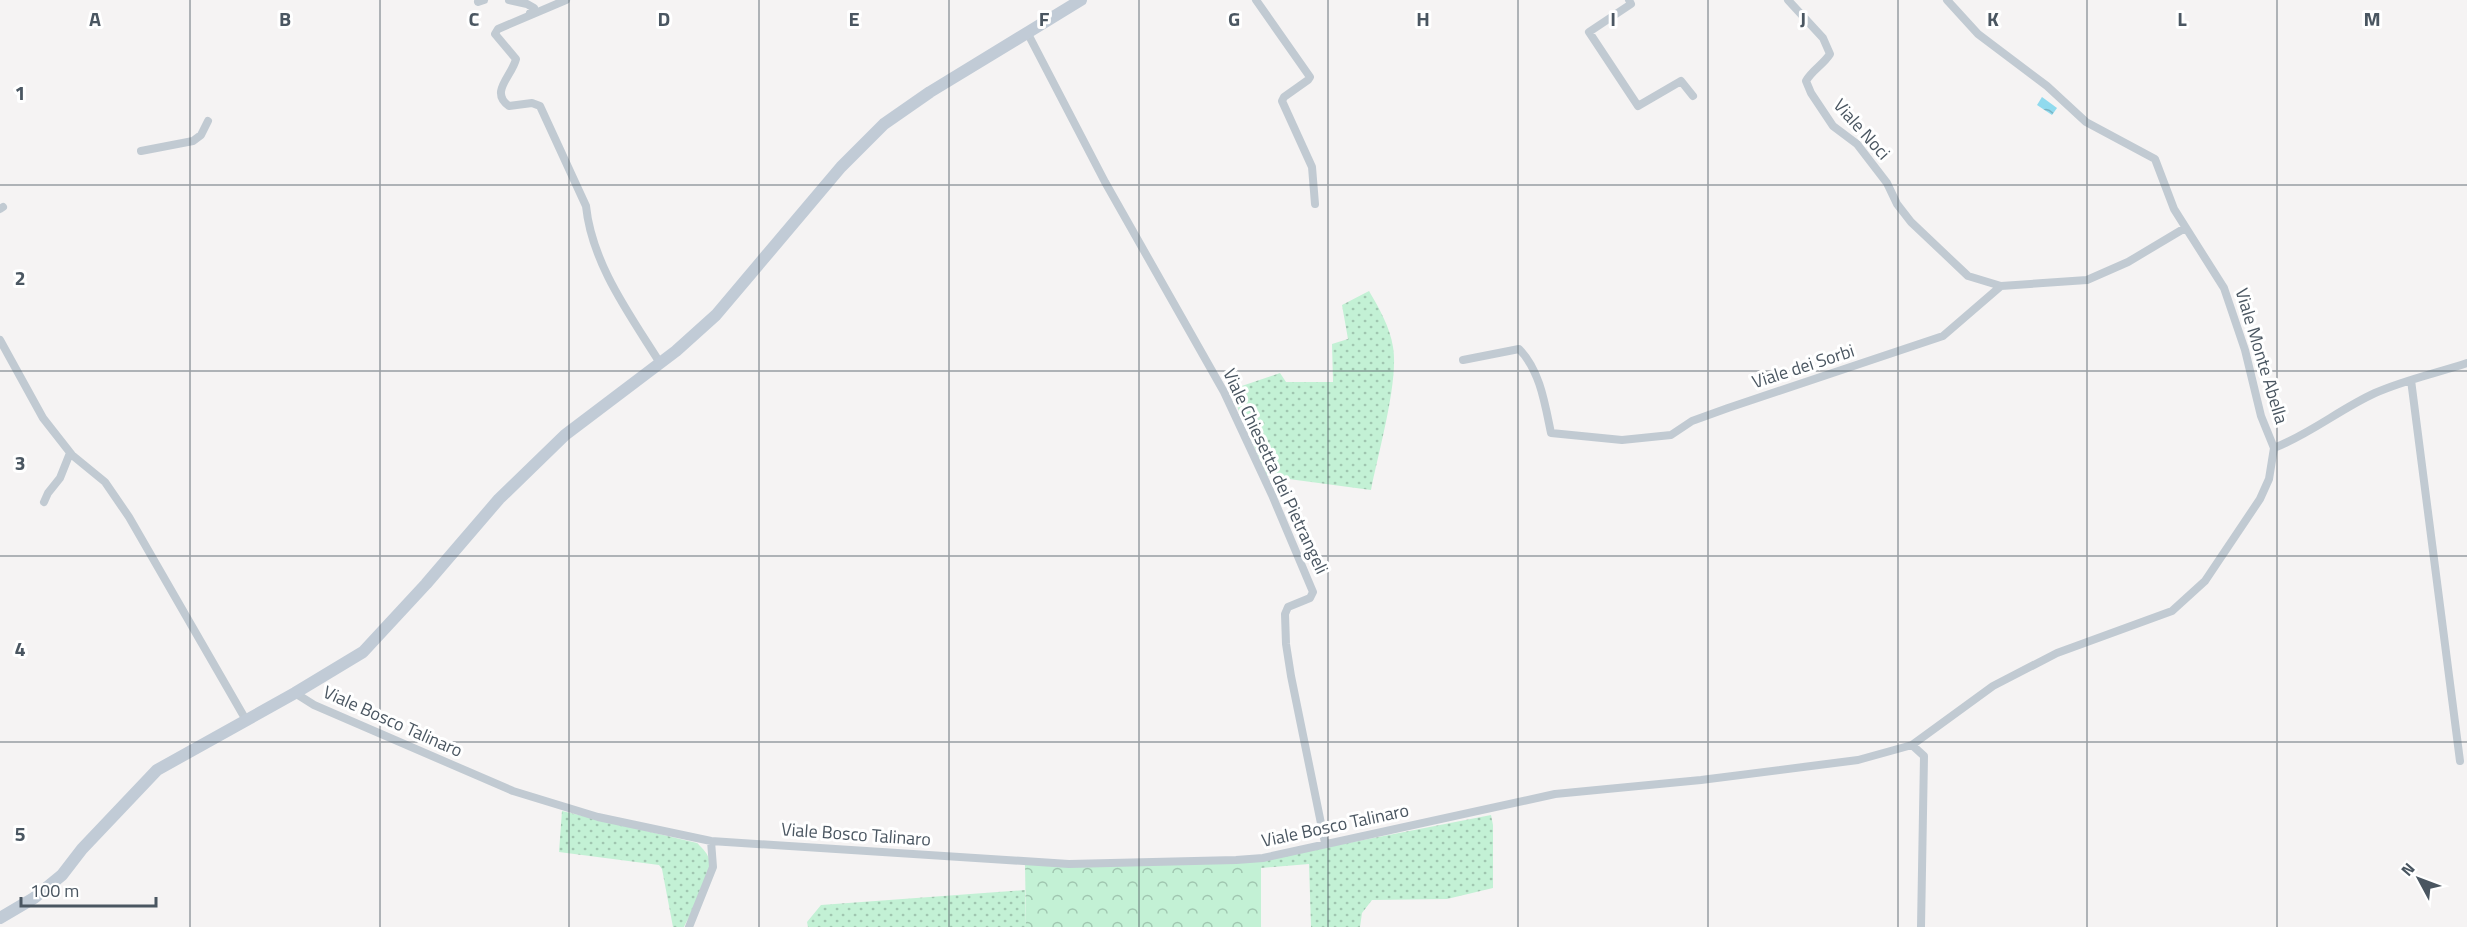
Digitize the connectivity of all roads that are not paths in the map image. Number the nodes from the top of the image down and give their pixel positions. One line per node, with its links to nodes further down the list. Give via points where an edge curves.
1 (509, 0): 8 (street, via 534,8)
2 (566, 0): 8 (street)
3 (1082, 0): 9 (main road)
4 (1256, 0): 13 (street, via 1310,77 1282,101 1312,167)
5 (1629, 0): 10 (street, via 1631,4 1588,32 1638,106 1681,81)
6 (1788, 0): 15 (street, Viale Noci, via 1822,38 1830,54 1806,81 1833,126 1857,144 1911,222 1968,276)
7 (1947, 0): 14 (street, Viale Monte Abella, via 1978,34 2047,86 2086,122 2155,159)
8 (530, 13): 18 (street, via 495,34 516,59 514,69 501,86 503,101 509,106 540,106 586,206 588,224 604,266)
9 (1027, 32): 18 (main road, via 884,124 841,167 716,315); 29 (street, Viale Chiesetta dei Pietrangeli, via 1105,182 1224,392 1313,592 1310,598 1288,607 1286,644)
10 (1693, 96)
11 (208, 121): 12 (street, via 193,141)
12 (141, 151)
13 (1315, 204)
14 (2185, 228): 15 (street, via 2128,262 2087,279); 21 (street, Viale Monte Abella, via 2224,288)
15 (2001, 286): 17 (street, Viale dei Sorbi, via 1943,336 1728,408 1671,435 1622,440 1551,433 1539,385 1528,359 1519,349)
16 (0, 340): 22 (street, via 43,418)
17 (1463, 360)
18 (660, 363): 24 (main road, via 565,435 499,499 363,652)
19 (2467, 363): 20 (street)
20 (2411, 380): 21 (street, via 2376,392); 27 (street)
21 (2274, 448): 26 (street, Viale Bosco Talinaro, via 2269,479 2260,499 2205,581 2172,611 2057,653 1993,686)
22 (70, 453): 23 (street); 25 (street, via 105,482 129,517)
23 (44, 502)
24 (295, 693): 25 (main road); 28 (street, Viale Bosco Talinaro, via 314,705 513,791 598,817)
25 (246, 720): 30 (main road, via 157,770 62,875)
26 (1912, 746): 29 (street, Viale Bosco Talinaro, via 1857,760 1555,794); 32 (street, via 1924,756)
27 (2460, 761)
28 (711, 841): 29 (street, Viale Bosco Talinaro, via 1069,864 1263,858); 31 (street, via 713,867)
29 (1325, 843)
30 (0, 918)
31 (689, 927)
32 (1921, 927)

